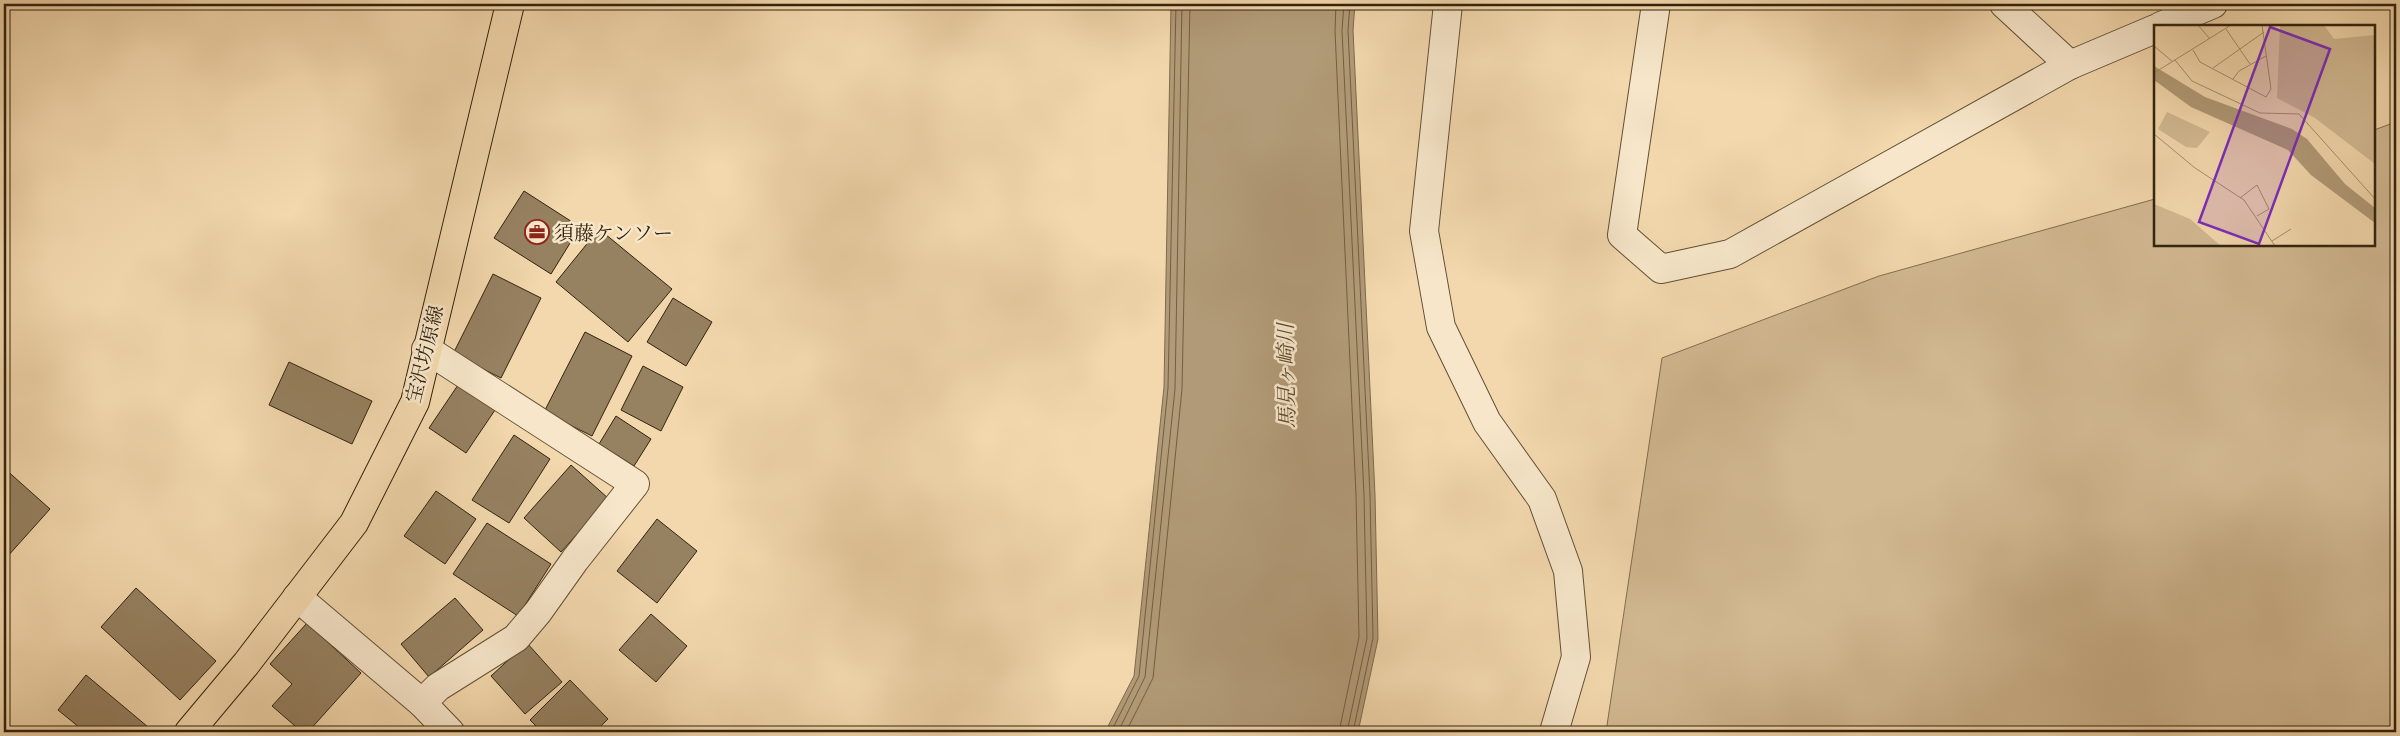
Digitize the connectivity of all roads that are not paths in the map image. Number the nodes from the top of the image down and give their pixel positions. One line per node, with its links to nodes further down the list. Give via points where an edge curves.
1 (510, 4): 9 (main road, 宝沢坊原線)
2 (1448, 4): 14 (street, via 1424,231 1441,327 1487,422 1542,499 1568,571 1576,656)
3 (1656, 4): 8 (street, via 1622,235 1661,269 1730,254)
4 (2004, 4): 8 (street)
5 (2213, 4): 6 (street)
6 (2163, 25)
7 (2154, 29): 8 (street)
8 (2070, 65)
9 (426, 349): 10 (main road, 宝沢坊原線, via 415,402 354,523); 11 (street, via 635,484 516,638 438,687)
10 (298, 597): 11 (street); 12 (main road, 宝沢坊原線)
11 (422, 704): 13 (street)
12 (190, 732)
13 (450, 732)
14 (1554, 732)

